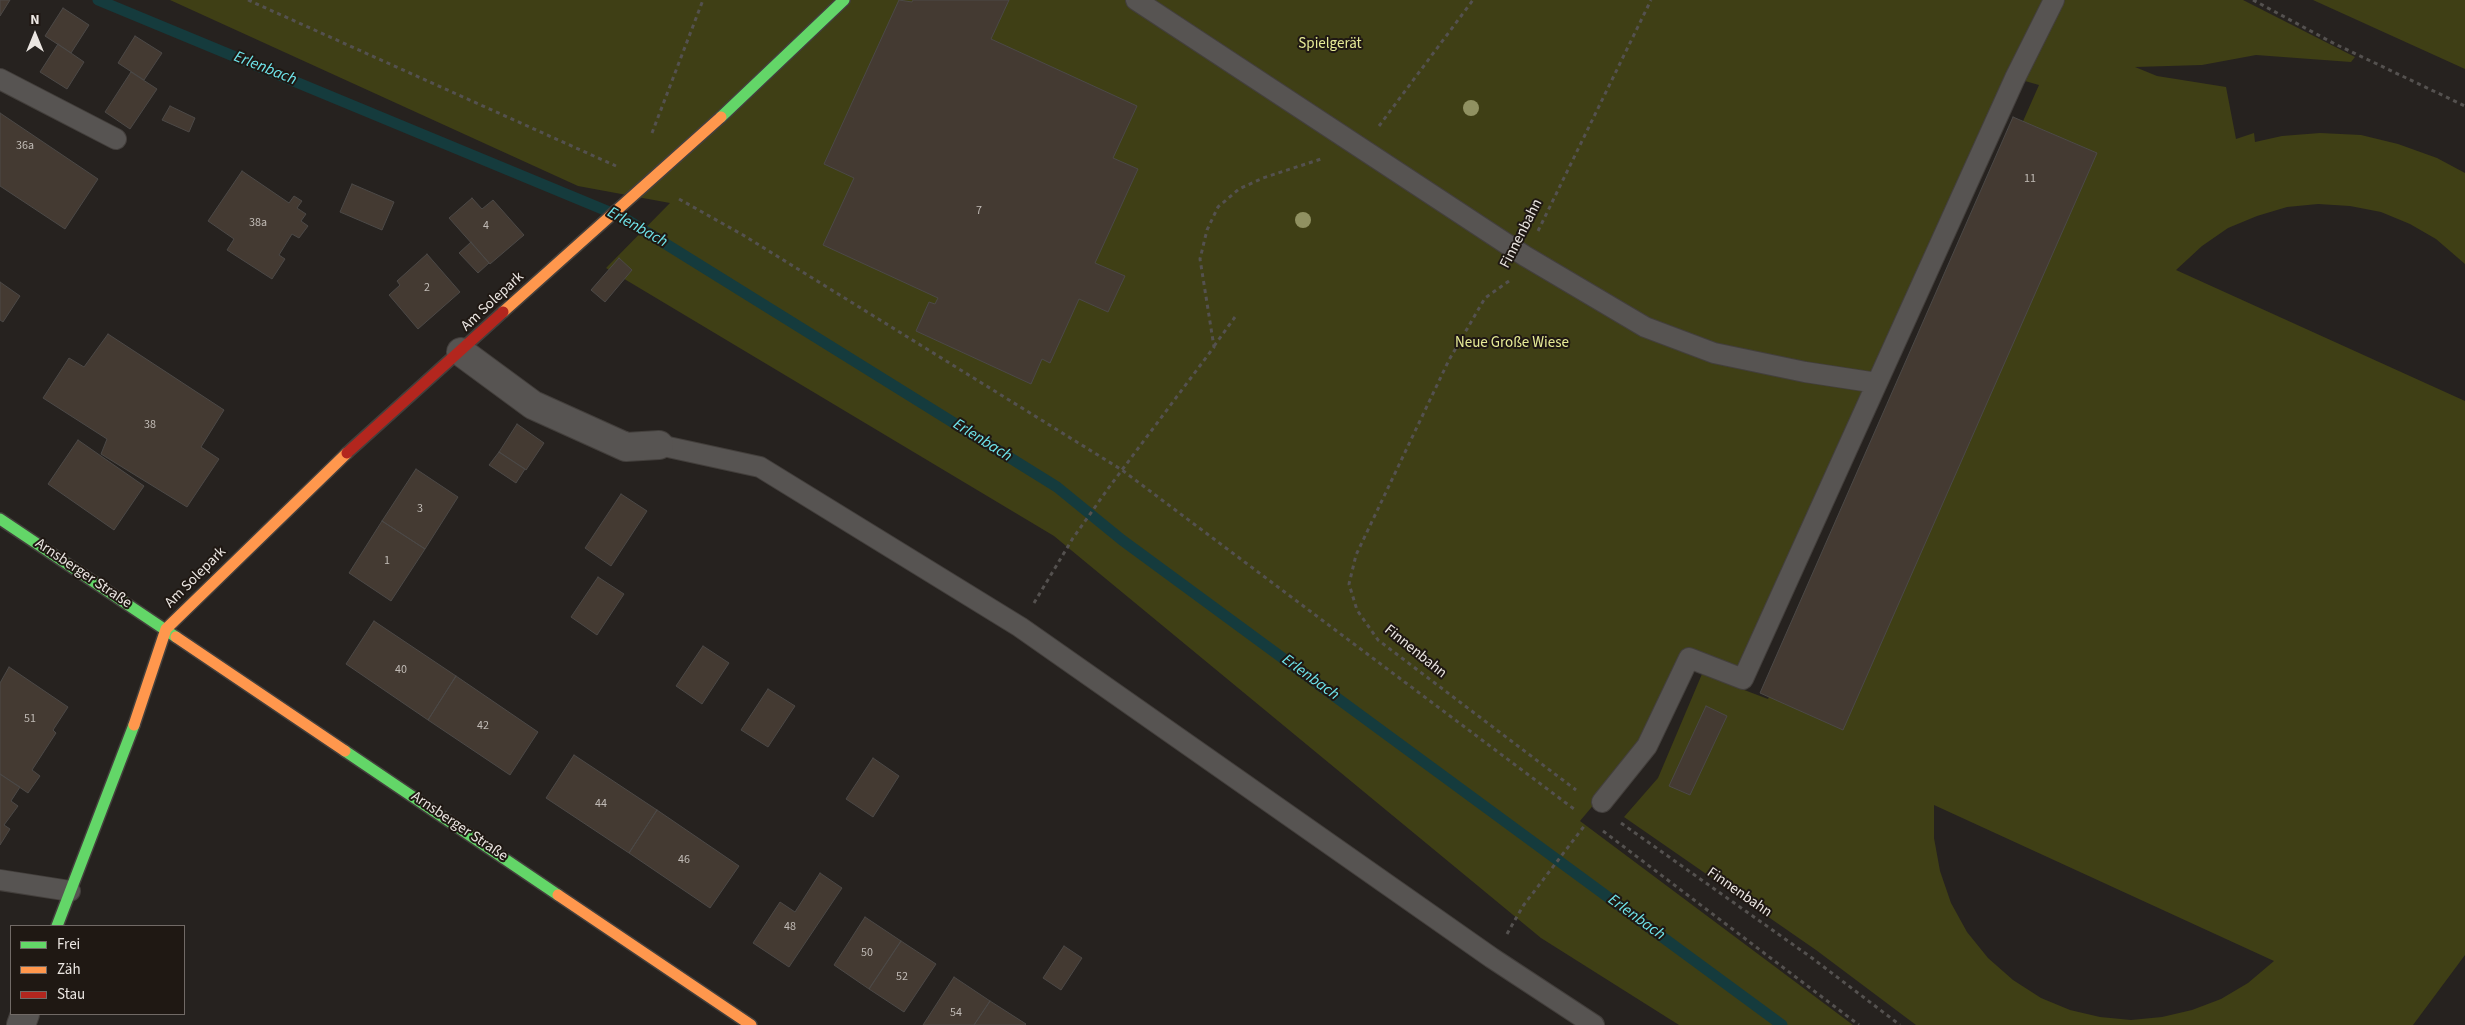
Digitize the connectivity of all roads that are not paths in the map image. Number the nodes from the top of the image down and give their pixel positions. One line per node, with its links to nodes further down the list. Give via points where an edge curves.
1 (844, 0): 6 (street, Am Solepark, via 756,86)
2 (1136, 0): 7 (lane, via 1525,256 1645,327 1714,353 1805,372)
3 (2054, 0): 7 (lane, via 2015,78)
4 (0, 79): 5 (lane)
5 (116, 139)
6 (462, 352): 8 (street, via 533,405 626,447); 10 (street, Am Solepark, via 316,481)
7 (1877, 382): 11 (lane, via 1743,679 1690,658 1647,746)
8 (659, 445): 16 (lane, via 760,467 1020,627 1492,958)
9 (0, 519): 10 (street, Arnsberger Straße)
10 (166, 629): 13 (street, via 149,684); 15 (street, Arnsberger Straße)
11 (1607, 810)
12 (0, 880): 13 (lane)
13 (70, 891): 14 (street)
14 (57, 925)
15 (751, 1025)
16 (1594, 1025)

